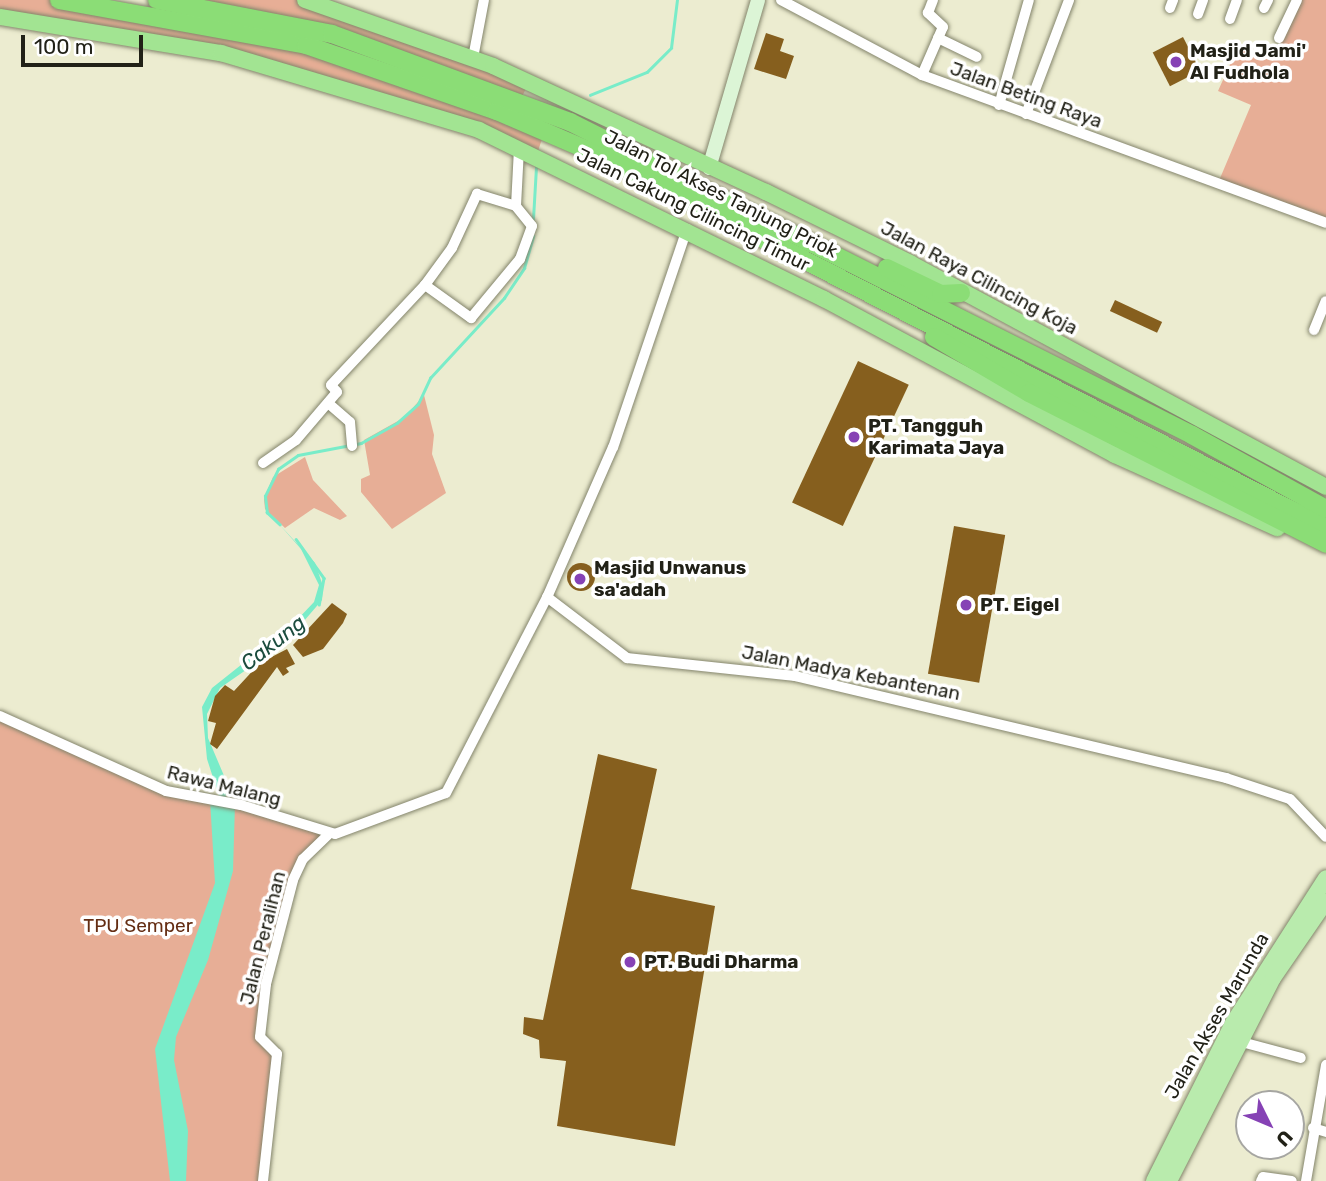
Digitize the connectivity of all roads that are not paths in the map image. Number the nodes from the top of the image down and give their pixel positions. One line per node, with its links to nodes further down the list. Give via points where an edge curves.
1 (59, 0): 24 (highway, Jalan Tol Akses Tanjung Priok, via 306,45 389,69)
2 (157, 0): 26 (highway, Jalan Tol Akses Tanjung Priok, via 278,21 405,58 570,122)
3 (305, 0): 19 (highway, Jalan Raya Cilincing Koja)
4 (484, 0): 19 (street)
5 (758, 0): 25 (main road)
6 (781, 0): 20 (street, Jalan Beting Raya)
7 (933, 0): 16 (street, via 928,13 943,23)
8 (1029, 0): 21 (street)
9 (1069, 0): 22 (street)
10 (1203, 0): 13 (street)
11 (1237, 0): 15 (street)
12 (1297, 0): 17 (street)
13 (1198, 14)
14 (0, 17): 23 (highway, Jalan Cakung Cilincing Timur, via 221,53 440,117)
15 (1230, 19)
16 (938, 38): 18 (street); 20 (street)
17 (1279, 38)
18 (977, 57)
19 (473, 58): 25 (highway, Jalan Raya Cilincing Koja)
20 (922, 75): 21 (street, Jalan Beting Raya)
21 (999, 105): 22 (street, Jalan Beting Raya)
22 (1026, 114): 28 (street, Jalan Beting Raya)
23 (521, 149): 27 (street); 29 (highway, Jalan Cakung Cilincing Timur)
24 (604, 157): 39 (highway, Jalan Tol Akses Tanjung Priok); 40 (highway, via 620,177)
25 (709, 168): 31 (highway, Jalan Raya Cilincing Koja)
26 (703, 188): 31 (highway, via 722,187 941,294); 38 (highway, Jalan Tol Akses Tanjung Priok)
27 (516, 206): 30 (street, via 477,194 452,248); 30 (street, via 529,216 530,239 499,288 471,318)
28 (1326, 223)
29 (687, 229): 41 (highway, Jalan Cakung Cilincing Timur, via 1103,449); 42 (street, via 613,447)
30 (425, 285): 34 (street, via 331,385 337,392)
31 (961, 293): 37 (highway, Jalan Raya Cilincing Koja)
32 (1326, 301): 33 (street)
33 (1314, 330)
34 (328, 403): 35 (street, via 350,422); 36 (street, via 296,440)
35 (352, 446)
36 (262, 463)
37 (1326, 488)
38 (1326, 509)
39 (1326, 528)
40 (1326, 544)
41 (1326, 553)
42 (547, 597): 44 (street, via 446,793); 45 (street, Jalan Madya Kebantenan, via 627,658 795,676 1226,778 1280,793)
43 (0, 716): 44 (street, Rawa Malang, via 154,786 237,805)
44 (329, 834): 53 (street, Jalan Peralihan, via 303,859 293,880 265,984 260,1037 277,1054)
45 (1326, 837)
46 (1326, 878): 54 (main road, Jalan Akses Marunda, via 1233,1023 1171,1139)
47 (1326, 901): 48 (main road, Jalan Akses Marunda)
48 (1238, 1041): 49 (street); 55 (main road, Jalan Akses Marunda)
49 (1301, 1058)
50 (1326, 1066): 51 (street)
51 (1313, 1128): 52 (street); 58 (street)
52 (1326, 1132)
53 (263, 1181)
54 (1154, 1181)
55 (1169, 1181)
56 (1261, 1181): 57 (street, via 1263,1177)
57 (1292, 1181)
58 (1306, 1181)

